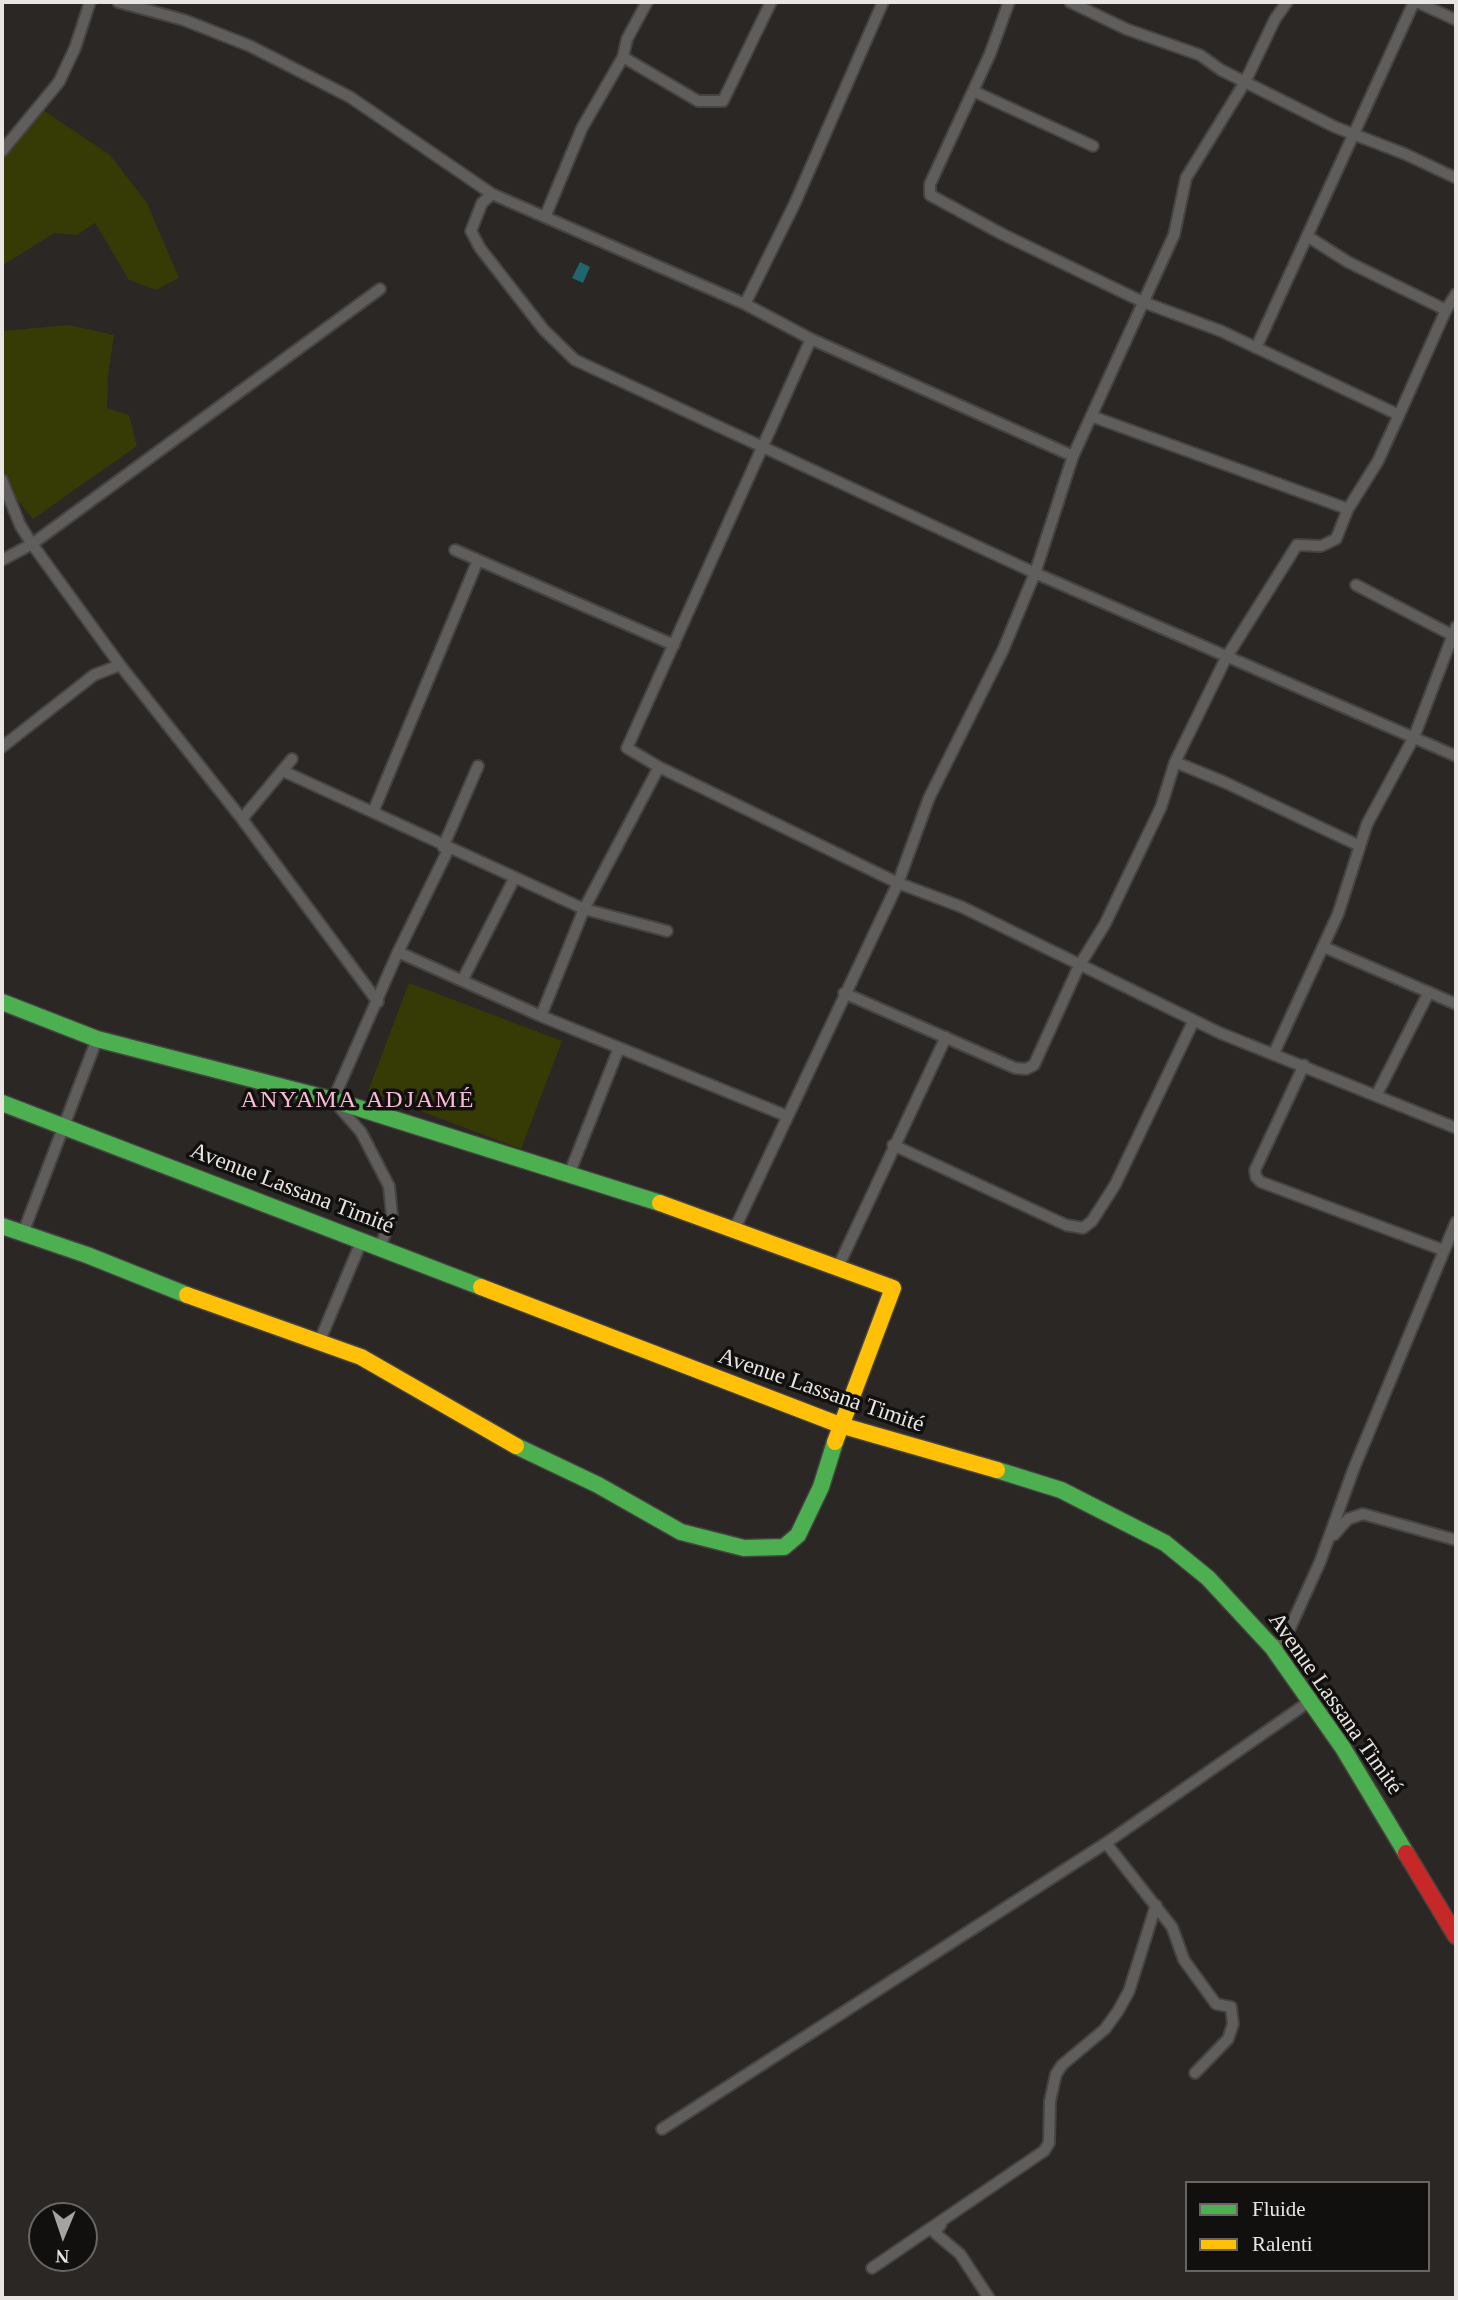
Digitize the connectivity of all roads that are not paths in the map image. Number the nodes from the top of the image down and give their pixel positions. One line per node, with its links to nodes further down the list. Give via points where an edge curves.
1 (90, 2): 16 (street, via 59,82)
2 (118, 2): 18 (street, via 216,31 325,84 365,106)
3 (647, 2): 11 (street, via 627,39)
4 (771, 2): 11 (street, via 723,102 698,101)
5 (883, 2): 24 (street)
6 (1009, 2): 13 (street)
7 (1070, 2): 12 (street, via 1126,29 1200,55)
8 (1287, 2): 12 (street)
9 (1415, 2): 10 (street); 14 (street)
10 (1456, 20)
11 (623, 57): 19 (street, via 582,128)
12 (1245, 82): 14 (street); 23 (street, via 1186,178 1174,235)
13 (973, 91): 15 (street); 23 (street, via 930,184 930,195)
14 (1353, 134): 17 (street); 20 (street)
15 (1093, 146)
16 (2, 151)
17 (1456, 178)
18 (492, 194): 19 (street); 30 (street, via 482,203 471,231 544,330 575,360)
19 (545, 217): 24 (street)
20 (1307, 236): 25 (street, via 1348,262); 27 (street)
21 (380, 289): 34 (street)
22 (1456, 294): 25 (street)
23 (1143, 302): 27 (street); 29 (street)
24 (745, 304): 26 (street)
25 (1446, 310): 28 (street)
26 (811, 339): 30 (street); 31 (street)
27 (1256, 348): 28 (street)
28 (1399, 415): 33 (street)
29 (1091, 416): 31 (street); 33 (street)
30 (762, 448): 38 (street); 41 (street)
31 (1073, 456): 38 (street)
32 (2, 480): 34 (street)
33 (1348, 509): 42 (street, via 1336,538 1321,546 1297,545)
34 (32, 544): 37 (street); 43 (street)
35 (455, 550): 36 (street)
36 (478, 560): 41 (street); 52 (street)
37 (2, 561)
38 (1035, 573): 42 (street, via 1191,638); 57 (street, via 1003,650 929,798)
39 (1356, 585): 40 (street)
40 (1455, 634): 44 (street)
41 (674, 645): 50 (street, via 627,748)
42 (1226, 658): 44 (street); 48 (street)
43 (120, 665): 45 (street, via 94,675); 53 (street)
44 (1414, 737): 46 (street); 54 (street)
45 (2, 747)
46 (1456, 756)
47 (292, 759): 51 (street)
48 (1175, 762): 54 (street); 62 (street, via 1161,807 1105,924)
49 (478, 766): 55 (street)
50 (659, 766): 57 (street); 58 (street)
51 (283, 771): 52 (street); 53 (street)
52 (373, 813): 55 (street)
53 (242, 819): 67 (street)
54 (1360, 846): 60 (street)
55 (446, 848): 56 (street); 61 (street)
56 (514, 879): 58 (street); 63 (street)
57 (898, 883): 62 (street, via 962,907); 65 (street)
58 (584, 909): 59 (street); 69 (street)
59 (667, 931)
60 (1324, 947): 64 (street); 74 (street)
61 (398, 952): 63 (street); 67 (street)
62 (1079, 966): 70 (street); 71 (street, via 1034,1065 1015,1068)
63 (463, 979): 69 (street)
64 (1429, 992): 68 (street); 76 (street)
65 (844, 993): 71 (street); 79 (street)
66 (2, 1002): 72 (street)
67 (378, 1002): 77 (street)
68 (1456, 1004)
69 (541, 1016): 73 (street)
70 (1194, 1020): 74 (street); 82 (street, via 1115,1185 1083,1228 1066,1225)
71 (946, 1037): 82 (street)
72 (97, 1039): 77 (street); 80 (street)
73 (619, 1048): 79 (street); 83 (street)
74 (1274, 1053): 75 (street)
75 (1304, 1065): 76 (street); 90 (street, via 1255,1170 1256,1177)
76 (1377, 1094): 81 (street)
77 (333, 1101): 83 (street); 89 (street, via 361,1132 389,1186 392,1216)
78 (2, 1103): 80 (street, Avenue Lassana Timité)
79 (787, 1116): 86 (street)
80 (63, 1125): 87 (street); 88 (street, Avenue Lassana Timité)
81 (1456, 1128)
82 (893, 1145): 91 (street)
83 (570, 1172): 86 (street)
84 (1456, 1222): 90 (street)
85 (2, 1226): 87 (street)
86 (735, 1228): 91 (street)
87 (23, 1233): 92 (street)
88 (362, 1240): 89 (street, Avenue Lassana Timité); 92 (street)
89 (380, 1247): 93 (street, Avenue Lassana Timité)
90 (1443, 1250): 95 (street)
91 (837, 1269): 93 (street, via 893,1288)
92 (320, 1340): 93 (street, via 361,1357 509,1443 598,1485 681,1532 744,1548 773,1548 793,1542 821,1487)
93 (840, 1425): 96 (street, Avenue Lassana Timité, via 1026,1478 1123,1520 1165,1544 1208,1578)
94 (1456, 1540): 95 (street, via 1363,1514 1348,1519)
95 (1326, 1546): 96 (street)
96 (1275, 1651): 97 (street, Avenue Lassana Timité)
97 (1310, 1701): 98 (street); 100 (street, Avenue Lassana Timité)
98 (1106, 1843): 99 (street); 102 (street)
99 (1156, 1905): 101 (street, via 1172,1927 1184,1959 1216,2004 1231,2007 1233,2024 1228,2039); 103 (street, via 1129,1991 1118,2011 1056,2074 1049,2101 1049,2143 1044,2151)
100 (1456, 1936)
101 (1195, 2073)
102 (662, 2129)
103 (945, 2219): 104 (street); 105 (street, via 934,2233 960,2254)
104 (872, 2268)
105 (989, 2298)

